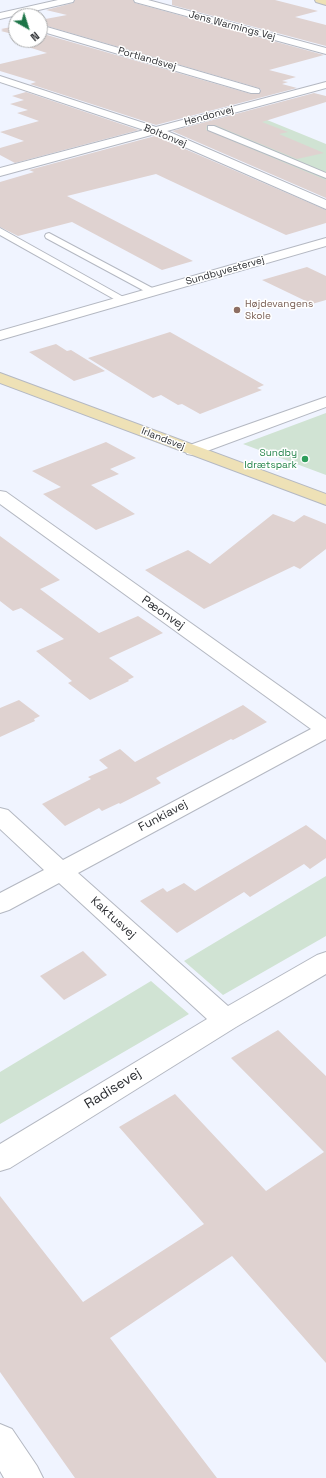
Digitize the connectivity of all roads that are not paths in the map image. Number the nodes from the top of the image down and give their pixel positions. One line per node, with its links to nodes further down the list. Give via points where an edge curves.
1 (70, 0): 3 (street)
2 (138, 0): 5 (street, Jens Warmings Vej)
3 (0, 16)
4 (48, 30): 8 (street, Portlandsvej)
5 (326, 52)
6 (0, 79): 10 (street, Boltonvej)
7 (326, 85): 10 (street, Hendonvej)
8 (255, 91)
9 (210, 128): 14 (lane)
10 (155, 130): 12 (street, Hendonvej); 15 (street, Boltonvej)
11 (0, 160): 12 (street)
12 (17, 166): 13 (street, Hendonvej)
13 (0, 172)
14 (326, 176)
15 (326, 205)
16 (0, 231): 20 (lane)
17 (49, 236): 19 (lane)
18 (326, 242): 19 (street, Sundbyvestervej)
19 (153, 292): 20 (street, Sundbyvestervej)
20 (124, 301): 22 (street, Sundbyvestervej)
21 (0, 322): 22 (street)
22 (15, 332): 23 (street, Sundbyvestervej)
23 (0, 336)
24 (0, 378): 26 (street, Irlandsvej)
25 (326, 402): 26 (street)
26 (193, 450): 28 (street, Irlandsvej)
27 (0, 496): 29 (street, Pæonvej)
28 (326, 500)
29 (326, 729): 31 (street, Funkiavej)
30 (0, 816): 31 (street, Kaktusvej)
31 (60, 871): 32 (street, Funkiavej); 34 (street, Kaktusvej)
32 (0, 904)
33 (326, 962): 34 (street, Radisevej)
34 (226, 1020): 35 (street, Radisevej)
35 (0, 1158)
36 (0, 1441): 37 (street)
37 (25, 1478)

